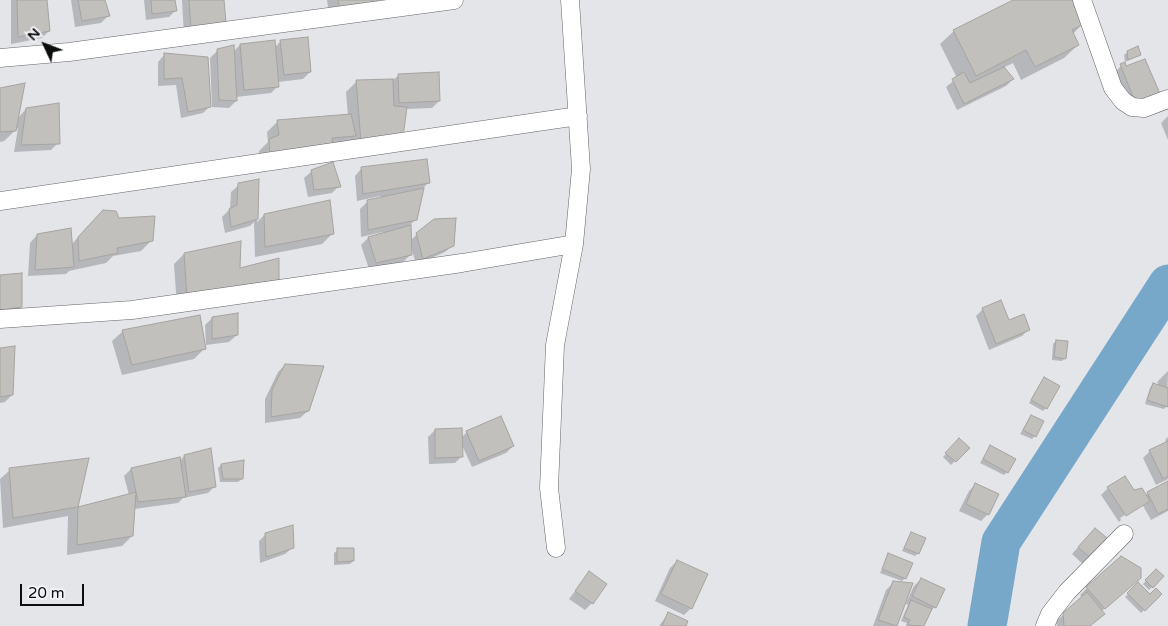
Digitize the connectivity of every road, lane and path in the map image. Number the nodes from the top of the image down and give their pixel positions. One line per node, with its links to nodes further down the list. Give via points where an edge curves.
1 (454, 0): 4 (street, via 177,38)
2 (570, 0): 6 (street)
3 (1082, 0): 5 (street, via 1113,88 1123,101 1132,107 1144,108)
4 (0, 58)
5 (1168, 99)
6 (578, 116): 7 (street); 8 (street, via 581,169)
7 (0, 201)
8 (574, 244): 9 (street, via 132,310); 11 (street, via 554,345 549,488)
9 (0, 319)
10 (1124, 534): 12 (street, via 1067,592)
11 (556, 548)
12 (1045, 626)

